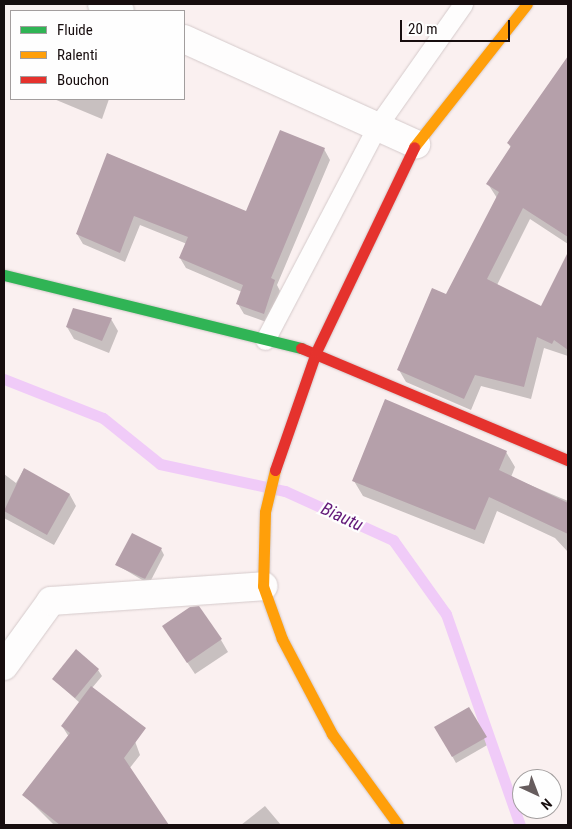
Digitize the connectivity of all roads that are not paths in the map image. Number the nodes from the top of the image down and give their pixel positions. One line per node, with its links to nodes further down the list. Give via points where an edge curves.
1 (102, 4): 4 (street)
2 (462, 4): 6 (lane)
3 (526, 4): 7 (main road)
4 (117, 10)
5 (185, 39): 6 (street)
6 (378, 125): 7 (street); 9 (lane)
7 (416, 144): 10 (main road)
8 (4, 275): 9 (main road)
9 (265, 340): 10 (main road)
10 (316, 352): 11 (main road); 12 (main road, via 279,453 266,512)
11 (568, 460)
12 (264, 586): 13 (street, via 51,601); 14 (main road, via 282,639 332,734)
13 (4, 666)
14 (389, 822)

